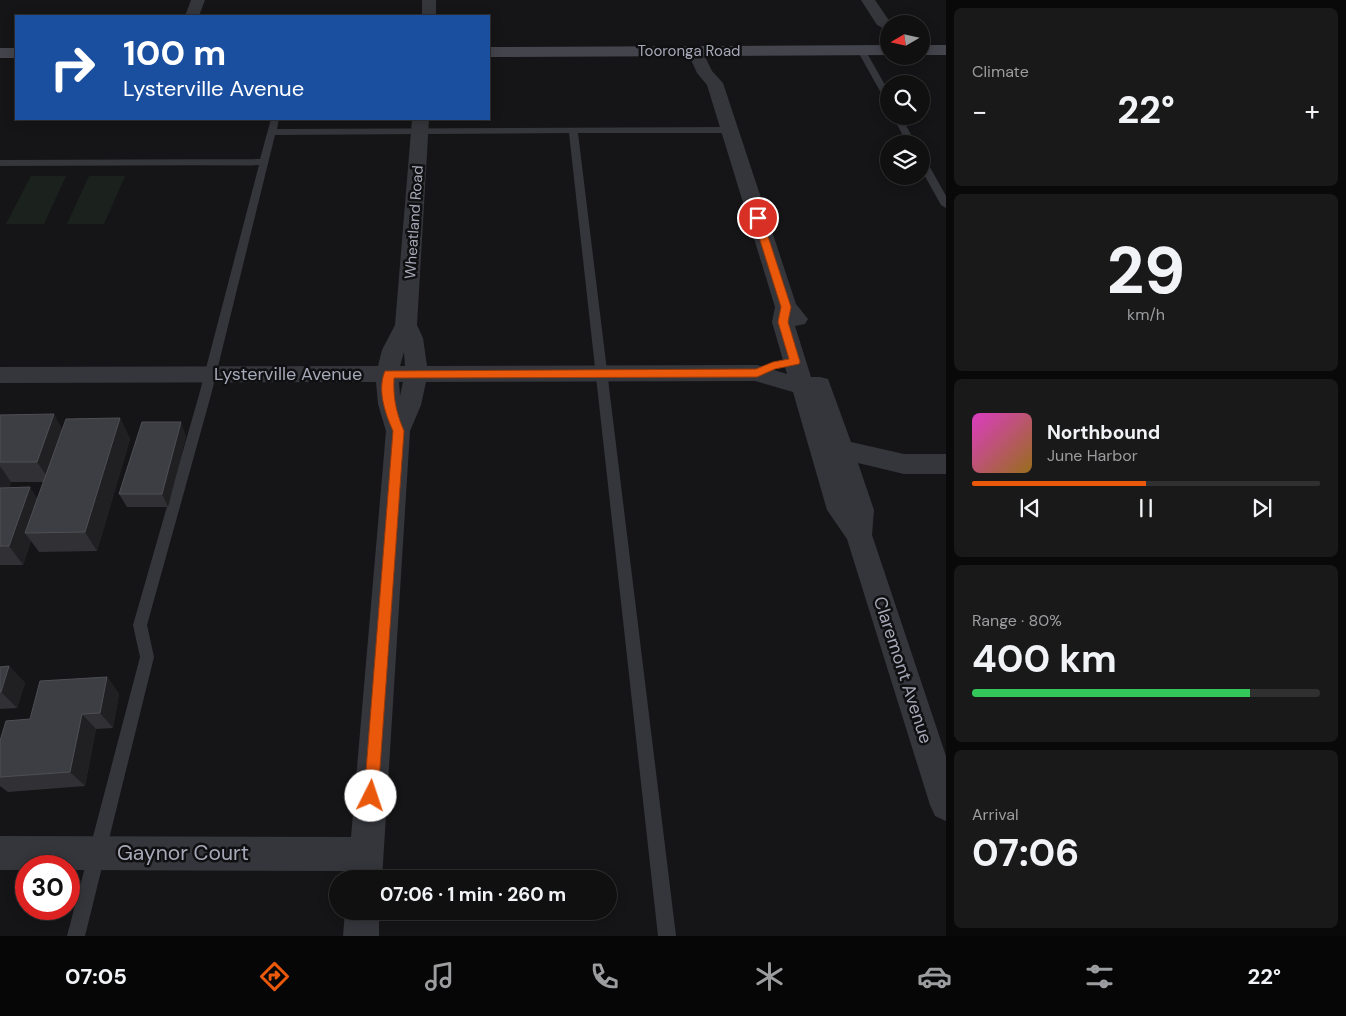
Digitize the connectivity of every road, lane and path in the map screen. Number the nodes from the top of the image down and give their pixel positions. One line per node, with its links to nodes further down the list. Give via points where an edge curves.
1 (198, 0): 4 (street)
2 (430, 0): 5 (street)
3 (868, 0): 6 (street)
4 (192, 15)
5 (429, 15)
6 (880, 18)
7 (880, 49): 8 (main road, Tooronga Road)
8 (861, 50): 12 (main road, Tooronga Road); 17 (lane)
9 (930, 50): 10 (main road)
10 (946, 50)
11 (695, 51): 12 (main road, Tooronga Road); 13 (main road, Tooronga Road); 16 (street, Claremont Avenue, via 705,72)
12 (715, 51): 16 (street, Claremont Avenue, via 718,64)
13 (490, 52)
14 (0, 53): 15 (main road)
15 (15, 53)
16 (715, 83): 21 (street, Claremont Avenue)
17 (880, 84)
18 (275, 120): 22 (lane)
19 (421, 125): 20 (lane); 22 (lane); 27 (street, Wheatland Road)
20 (573, 130): 21 (lane); 29 (lane)
21 (730, 130): 28 (street, Claremont Avenue, via 786,307 783,322)
22 (271, 132): 23 (lane)
23 (264, 162): 24 (lane); 31 (lane)
24 (0, 163)
25 (930, 176): 26 (lane)
26 (946, 205)
27 (406, 325): 32 (street, Wheatland Road, via 395,340); 33 (street, Wheatland Road, via 416,354)
28 (804, 362): 30 (street, Lysterville Avenue, via 773,366); 35 (street, Claremont Avenue)
29 (600, 373): 30 (street, Lysterville Avenue); 33 (street, Lysterville Avenue); 48 (lane)
30 (757, 373): 35 (street, Lysterville Avenue, via 778,381)
31 (210, 374): 32 (street, Lysterville Avenue); 34 (street, Lysterville Avenue); 43 (lane, via 140,625 147,657)
32 (389, 374): 33 (street, Lysterville Avenue); 36 (street, Wheatland Road, via 390,411)
33 (415, 374): 36 (street, Wheatland Road, via 414,395)
34 (0, 375)
35 (812, 386): 37 (street, Claremont Avenue)
36 (398, 431): 44 (street, Wheatland Road)
37 (831, 449): 38 (street); 40 (street, Claremont Avenue)
38 (904, 464): 39 (street); 40 (street, via 876,473)
39 (946, 464)
40 (840, 477): 41 (street, Claremont Avenue, via 840,510 859,535)
41 (946, 805)
42 (0, 853): 43 (street, Gaynor Court)
43 (98, 853): 44 (street, Gaynor Court); 46 (lane)
44 (366, 866)
45 (361, 920): 47 (street)
46 (76, 936)
47 (360, 936)
48 (668, 936)

